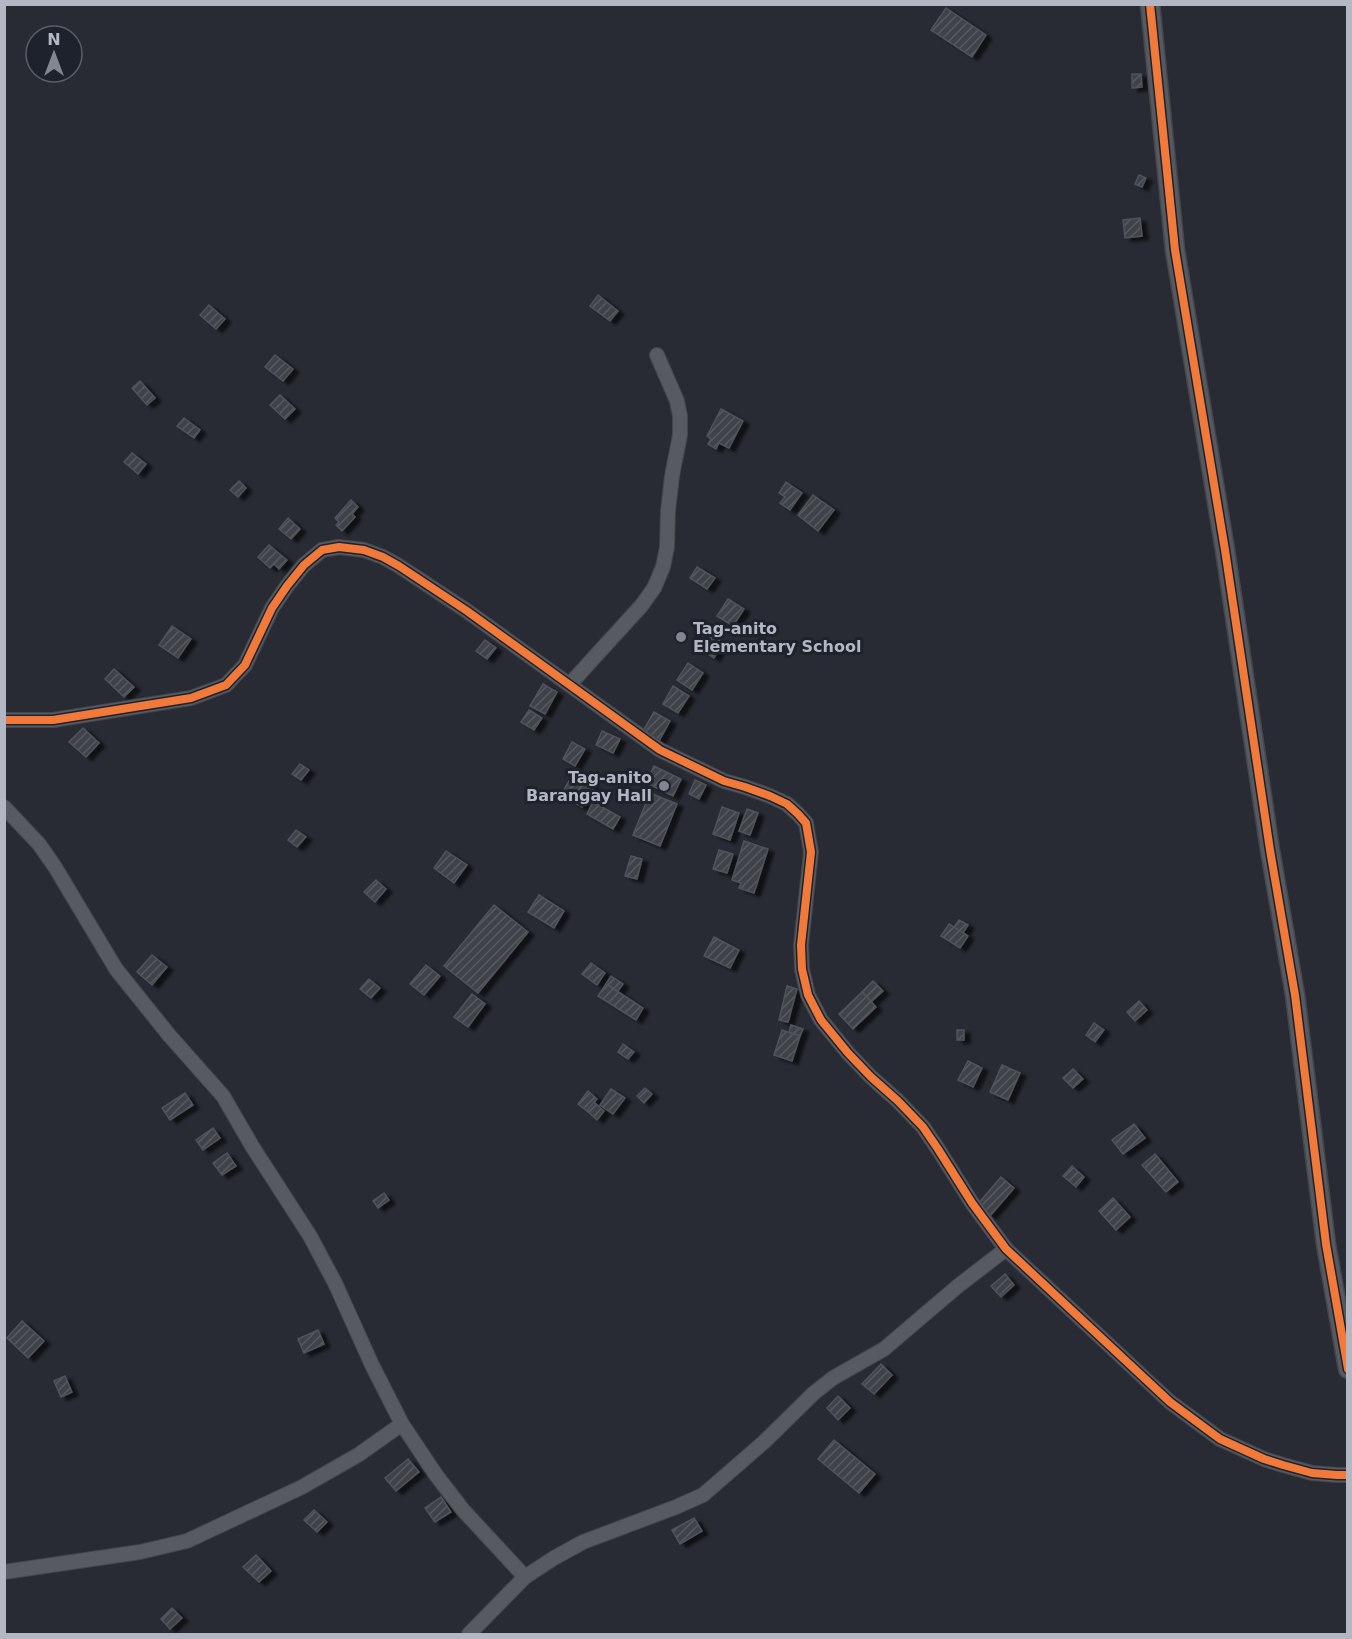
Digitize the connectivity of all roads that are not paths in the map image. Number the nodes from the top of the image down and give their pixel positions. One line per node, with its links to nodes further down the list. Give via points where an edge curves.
1 (1150, 4): 7 (street, via 1175,250 1295,995 1324,1233)
2 (657, 355): 3 (street, via 680,416 663,567 642,605)
3 (570, 684): 4 (street, via 399,566 364,550 339,547 322,550 304,565 272,608 245,665 226,685 191,698 53,720); 6 (street, via 660,750 724,781 787,804 806,823 811,852 801,945 808,995 821,1020 848,1053 923,1127)
4 (4, 720)
5 (4, 807): 8 (street, via 55,867 116,969 223,1096 310,1236)
6 (1006, 1249): 9 (street, via 1170,1402 1220,1439 1283,1465 1312,1473); 11 (street, via 884,1349 814,1393 703,1495 583,1542)
7 (1347, 1369)
8 (402, 1424): 10 (street, via 358,1455 302,1486 187,1541); 11 (street, via 463,1510)
9 (1347, 1475)
10 (4, 1572)
11 (525, 1577): 12 (street)
12 (469, 1635)

